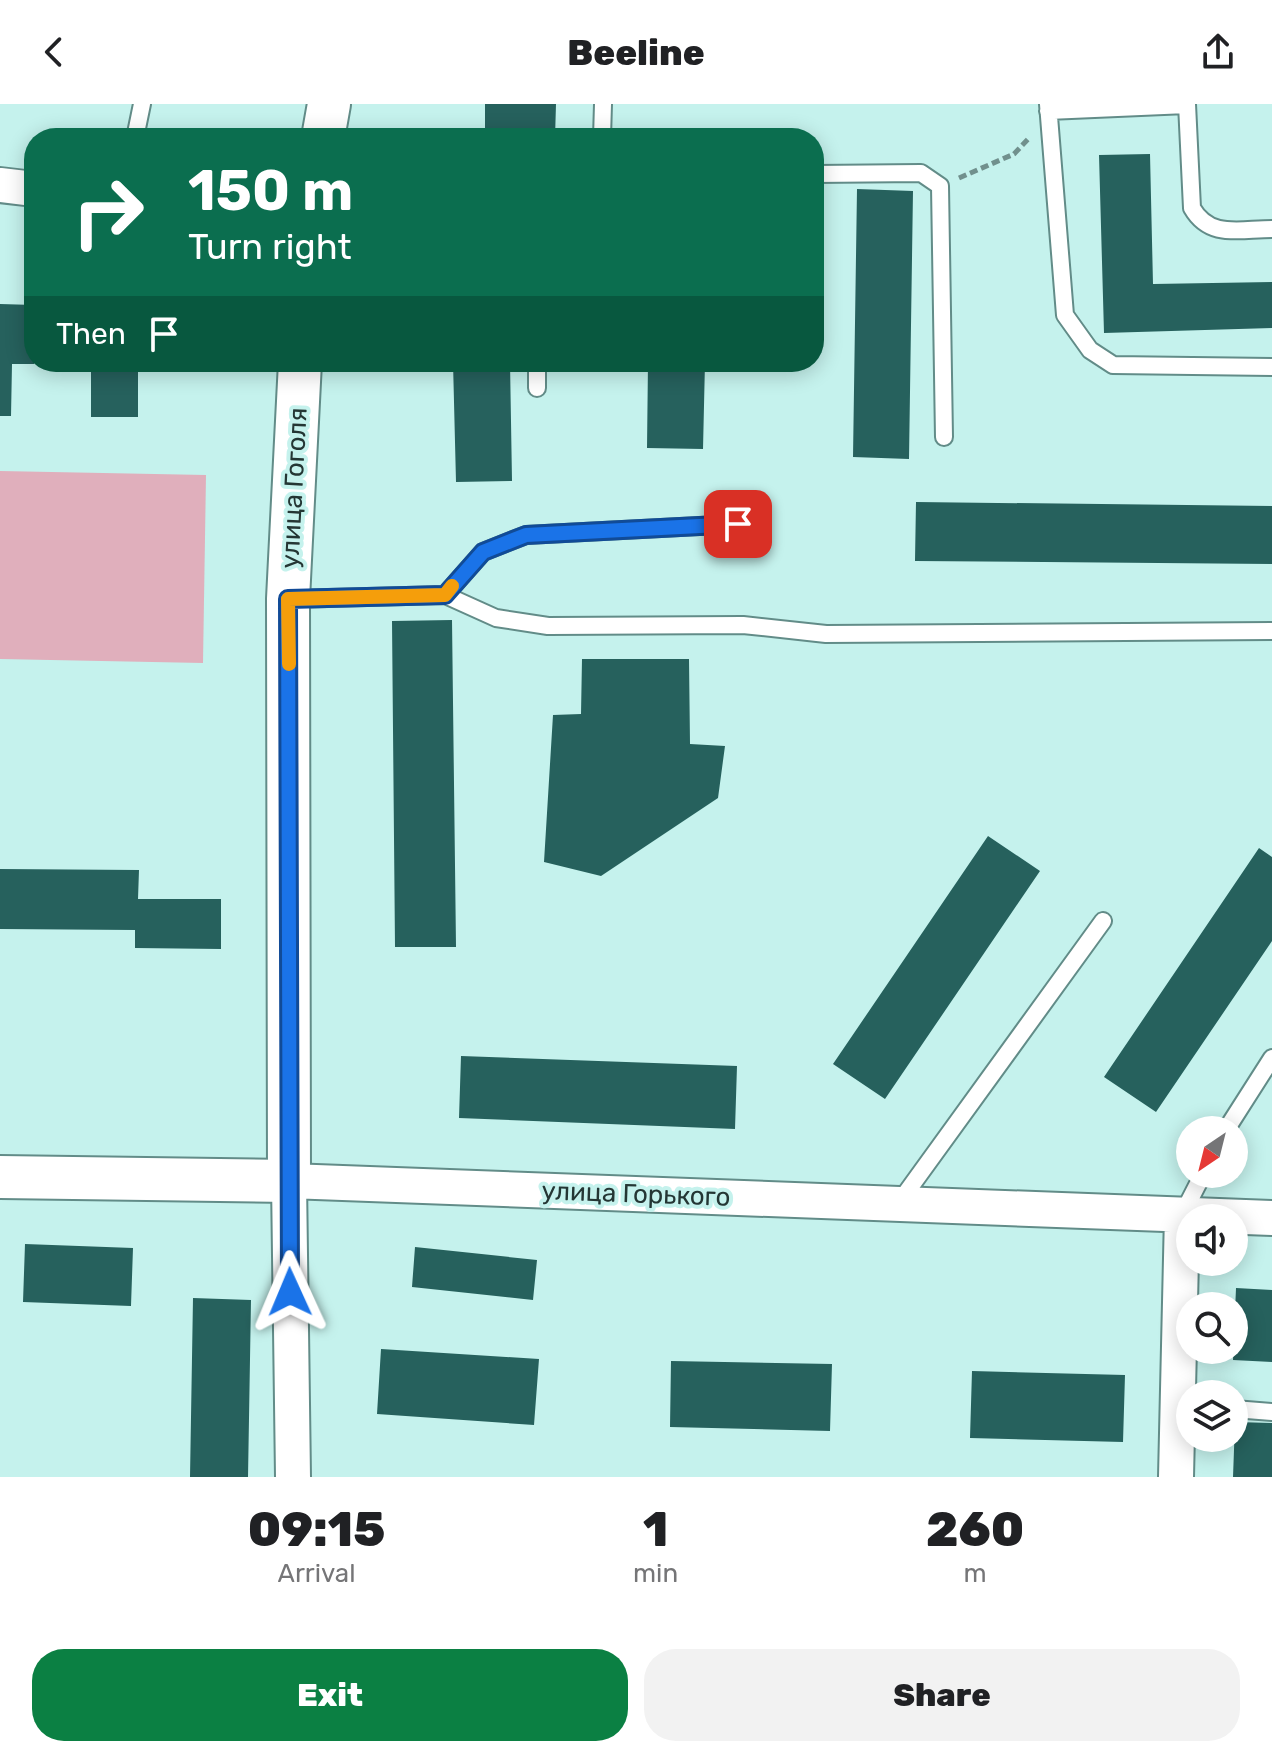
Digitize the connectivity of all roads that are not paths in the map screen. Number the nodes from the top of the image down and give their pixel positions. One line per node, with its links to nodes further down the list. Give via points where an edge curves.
1 (142, 104): 6 (lane)
2 (329, 104): 7 (street)
3 (603, 104): 8 (lane)
4 (1187, 104): 5 (lane); 12 (lane, via 1192,208 1200,221 1212,229)
5 (1048, 107): 13 (lane, via 1065,315 1090,350 1113,365)
6 (137, 128)
7 (325, 128)
8 (602, 128)
9 (824, 174): 17 (lane, via 921,173 940,186)
10 (0, 185): 11 (street)
11 (24, 188)
12 (1272, 229)
13 (1272, 367)
14 (299, 372): 20 (street, улица Гоголя)
15 (537, 372): 16 (lane)
16 (537, 388)
17 (944, 437)
18 (738, 524): 19 (lane, via 526,535 483,552)
19 (445, 595): 20 (lane); 21 (lane, via 496,618 548,626 743,625 826,634)
20 (288, 599): 26 (street, улица Гоголя)
21 (1272, 631)
22 (1103, 921): 27 (lane)
23 (1272, 1058): 24 (lane)
24 (1235, 1116)
25 (0, 1177): 26 (street, улица Горького)
26 (289, 1181): 27 (street, улица Горького); 36 (street, улица Гоголя)
27 (898, 1204): 28 (street, улица Горького)
28 (1176, 1215)
29 (1248, 1217): 30 (street, улица Горького)
30 (1272, 1218)
31 (1183, 1276): 32 (street)
32 (1184, 1380)
33 (1248, 1410): 34 (lane)
34 (1272, 1412)
35 (1179, 1452): 37 (street)
36 (293, 1477)
37 (1176, 1477)

